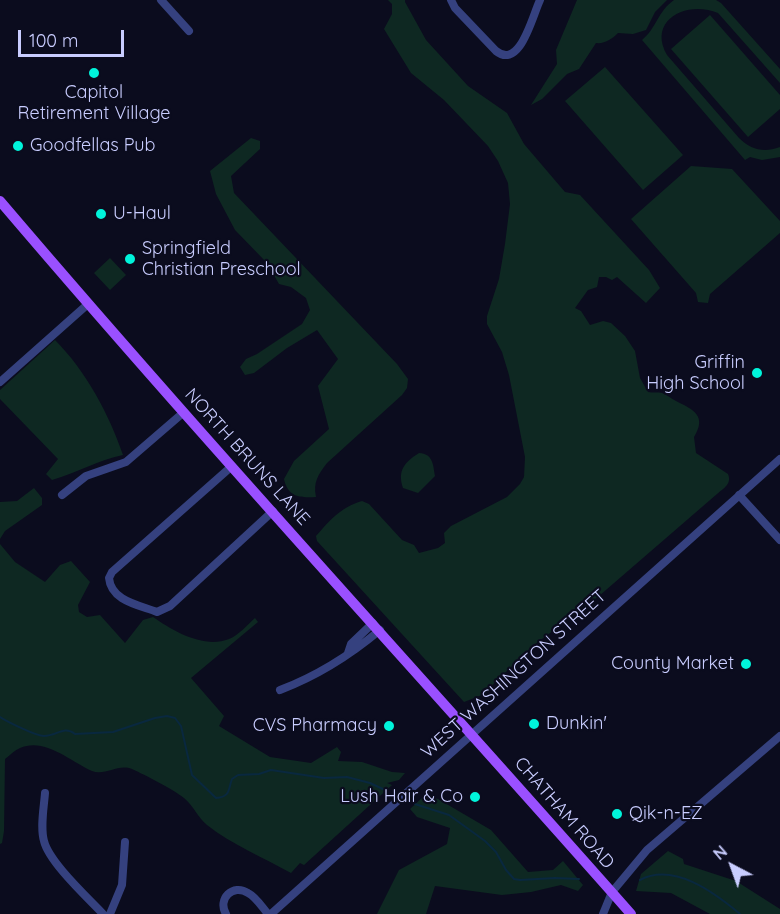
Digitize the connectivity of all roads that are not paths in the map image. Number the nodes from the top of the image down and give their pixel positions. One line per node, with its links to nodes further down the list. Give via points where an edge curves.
1 (161, 0): 4 (street)
2 (451, 0): 3 (street, via 496,51 509,56 518,51)
3 (540, 0)
4 (189, 31)
5 (0, 201): 6 (main road, NORTH BRUNS LANE)
6 (88, 304): 7 (street); 8 (main road, NORTH BRUNS LANE)
7 (0, 382)
8 (184, 412): 10 (main road, NORTH BRUNS LANE); 11 (street, via 126,462 86,476)
9 (780, 459): 12 (street, WEST WASHINGTON STREET)
10 (232, 465): 13 (main road, NORTH BRUNS LANE); 13 (street, via 112,572 112,590 119,597 163,611)
11 (62, 495)
12 (739, 495): 14 (street); 17 (street, WEST WASHINGTON STREET)
13 (273, 511): 15 (main road, NORTH BRUNS LANE)
14 (780, 540)
15 (376, 627): 16 (street, via 357,650 319,674); 17 (main road, NORTH BRUNS LANE)
16 (280, 690)
17 (472, 733): 21 (main road, CHATHAM ROAD); 22 (street, WEST WASHINGTON STREET)
18 (780, 736): 21 (street, via 655,842)
19 (45, 793): 23 (street, via 43,839 48,850)
20 (125, 842): 24 (street, via 122,885)
21 (612, 892): 26 (street); 27 (main road, CHATHAM ROAD)
22 (273, 913): 25 (street, via 250,893 239,890 224,900)
23 (103, 914)
24 (110, 914)
25 (226, 914)
26 (603, 914)
27 (632, 914)

